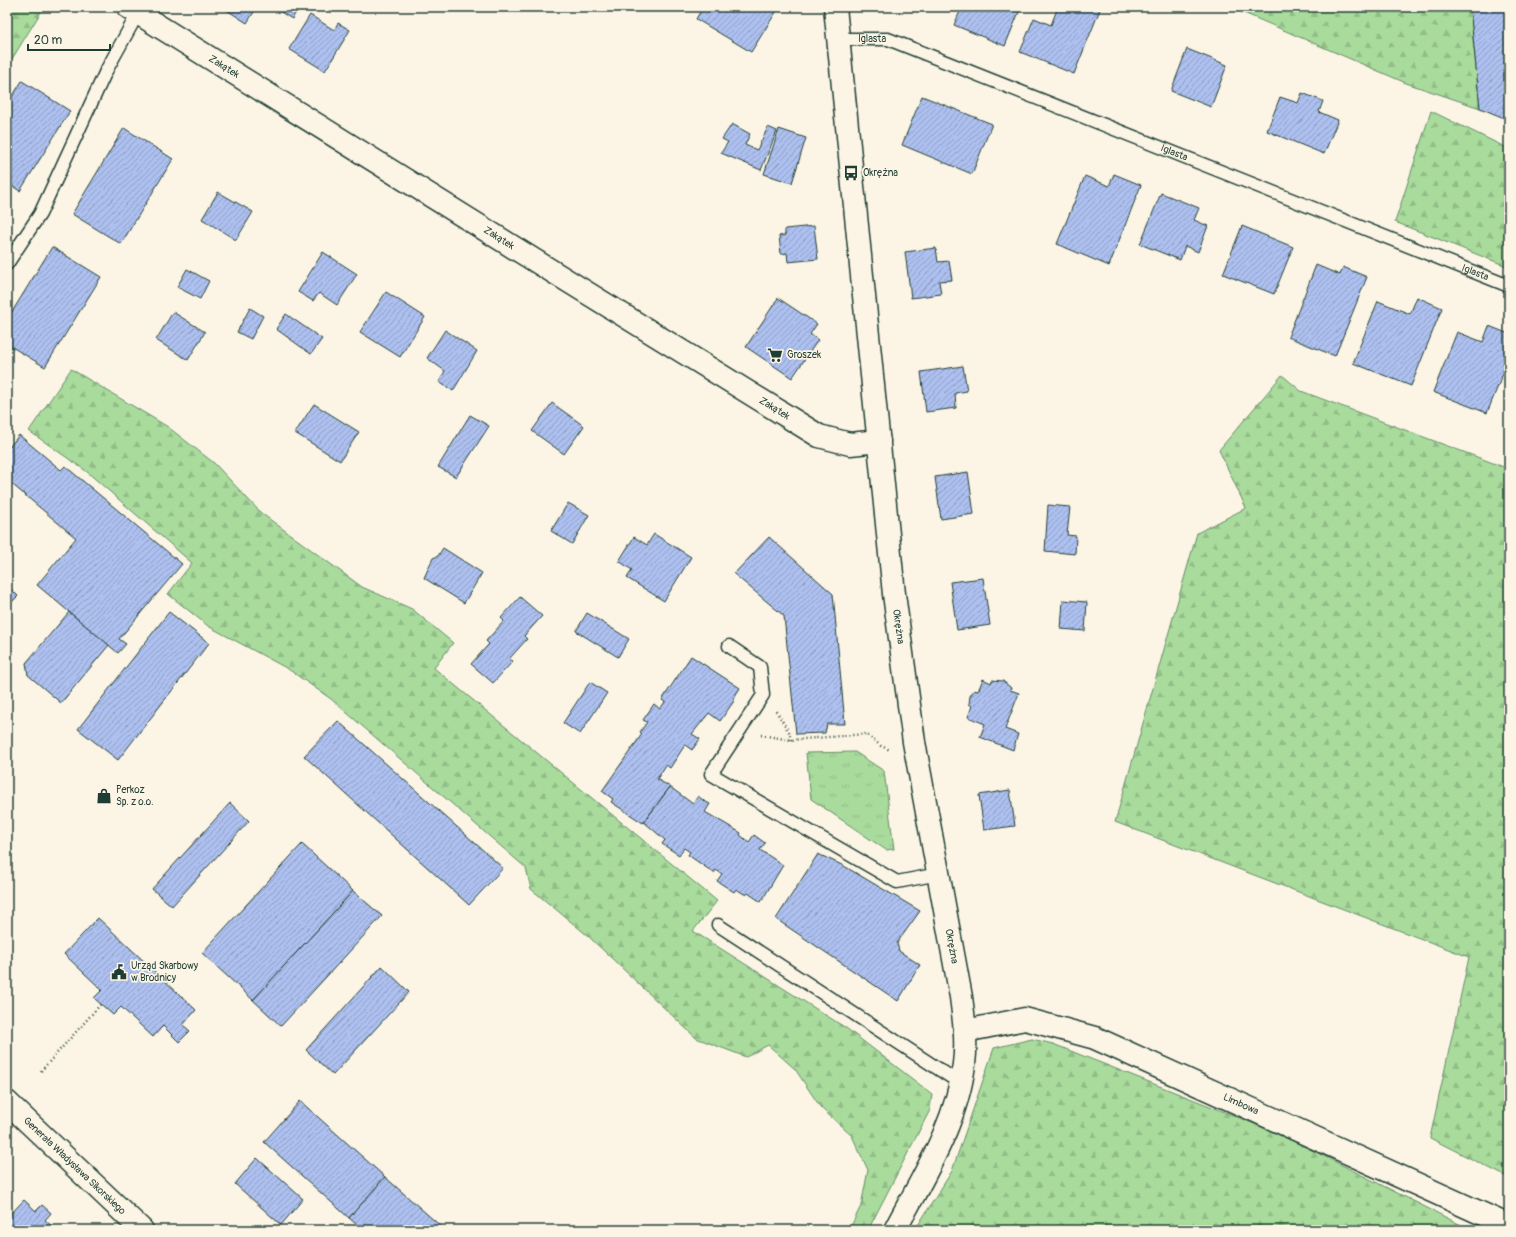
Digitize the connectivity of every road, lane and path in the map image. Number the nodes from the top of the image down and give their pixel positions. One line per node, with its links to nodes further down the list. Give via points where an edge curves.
1 (835, 7): 3 (street, Okrężna)
2 (133, 10): 4 (lane, via 40,214); 6 (street, Zakątek, via 819,436 850,444)
3 (836, 39): 5 (lane, Iglasta, via 888,39); 6 (street, Okrężna)
4 (7, 264)
5 (1509, 286)
6 (879, 441): 12 (street, Okrężna, via 894,594 912,727)
7 (729, 646): 8 (lane, via 760,667 764,695)
8 (761, 698): 9 (lane); 10 (path, via 772,704)
9 (743, 726): 10 (path, via 753,733); 12 (lane, via 711,774 897,882)
10 (791, 740): 11 (path, via 866,734 881,746)
11 (893, 751)
12 (939, 874): 15 (street, Okrężna)
13 (718, 925): 17 (lane)
14 (101, 1004): 16 (path)
15 (965, 1031): 17 (street, Okrężna, via 964,1065); 19 (street, Limbowa, via 1025,1019 1095,1038)
16 (41, 1071)
17 (960, 1083): 21 (street, Okrężna, via 954,1109 936,1150)
18 (7, 1102): 20 (street, Generała Władysława Sikorskiego)
19 (1509, 1226)
20 (142, 1230)
21 (895, 1230)

